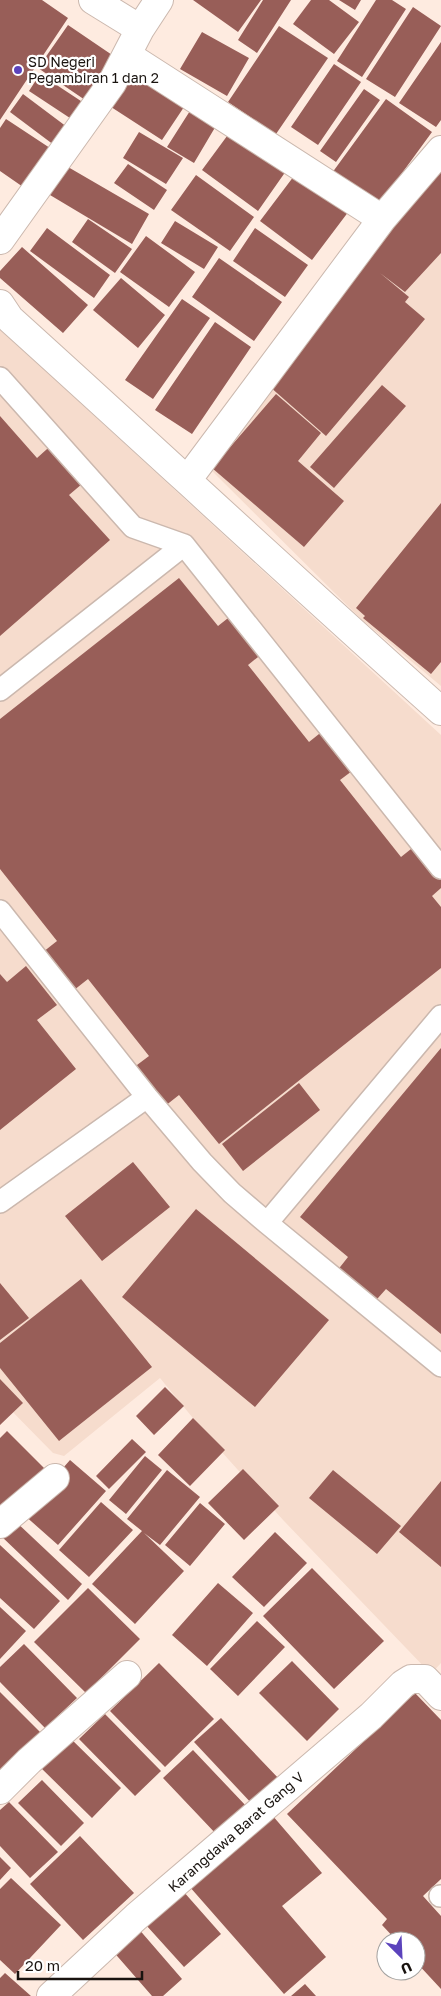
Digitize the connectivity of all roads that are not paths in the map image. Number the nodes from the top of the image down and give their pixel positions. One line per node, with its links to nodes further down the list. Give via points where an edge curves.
1 (92, 0): 3 (street)
2 (159, 0): 3 (street)
3 (140, 28): 4 (street)
4 (127, 54): 6 (street); 7 (street, via 112,83)
5 (441, 150): 6 (street)
6 (382, 219): 10 (street)
7 (0, 240)
8 (0, 304): 10 (street, via 10,319)
9 (0, 378): 11 (lane, via 133,527)
10 (188, 479): 13 (street, via 318,602)
11 (184, 545): 12 (lane); 14 (lane)
12 (0, 690)
13 (441, 711)
14 (441, 868)
15 (0, 912): 17 (lane)
16 (441, 1016): 19 (lane)
17 (147, 1097): 18 (lane); 19 (lane, via 202,1162)
18 (0, 1202)
19 (267, 1223): 20 (lane)
20 (441, 1366)
21 (55, 1478): 22 (street)
22 (0, 1524)
23 (127, 1675): 25 (street)
24 (433, 1687): 26 (street, Karangdawa Barat Gang V, via 411,1679 403,1684 372,1716 136,1918)
25 (0, 1790)
26 (51, 1996)

